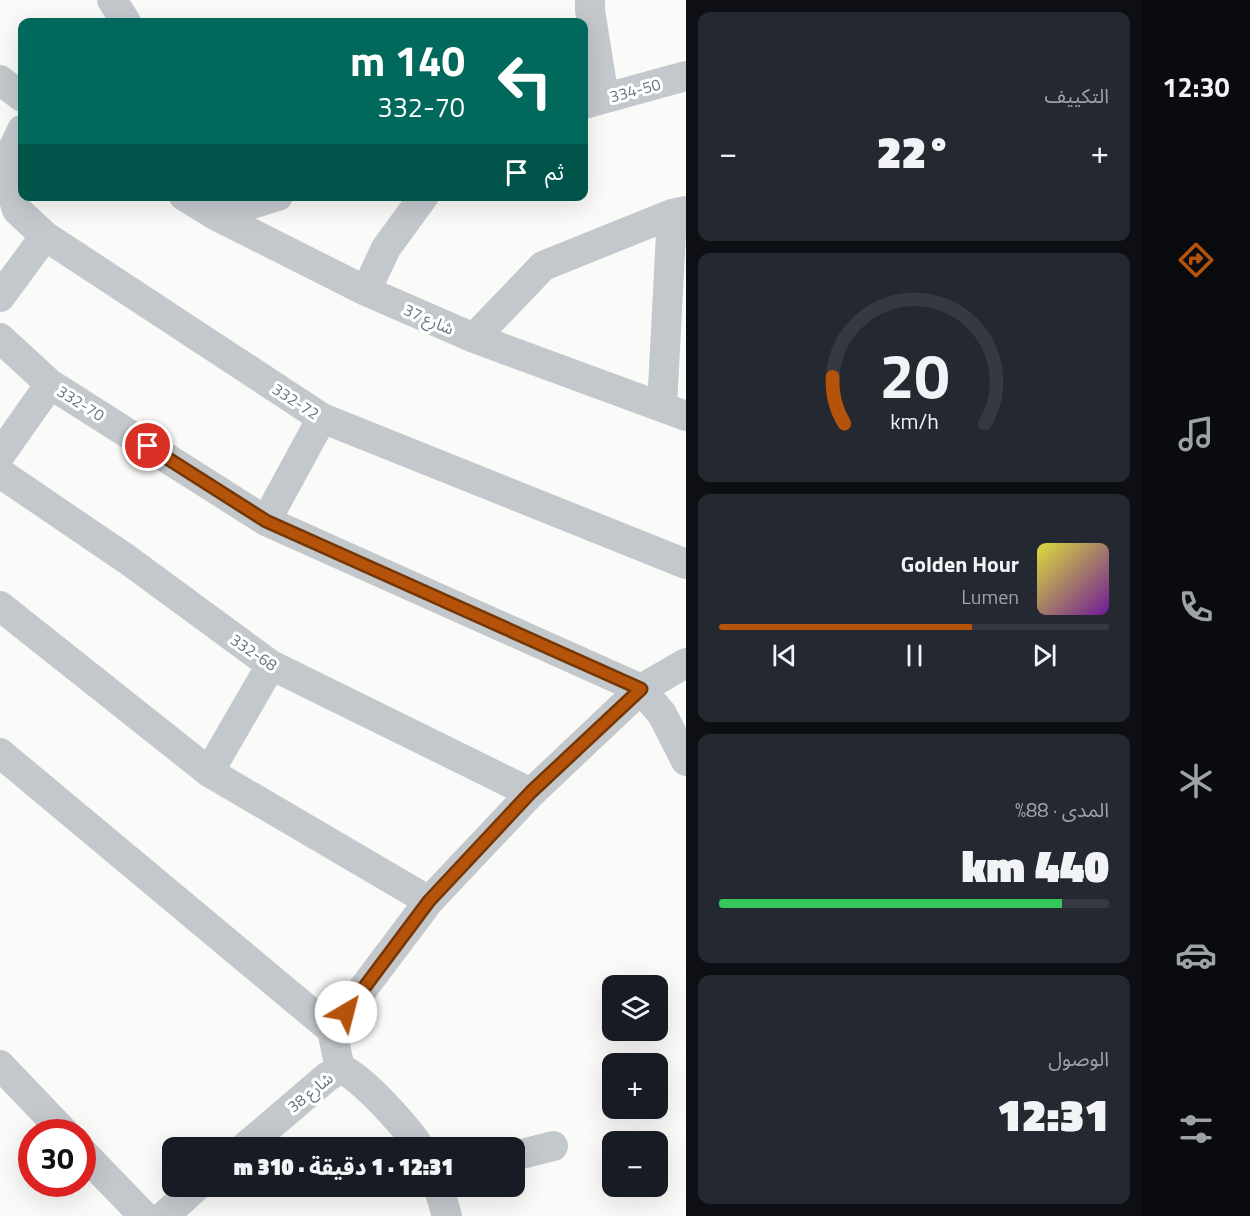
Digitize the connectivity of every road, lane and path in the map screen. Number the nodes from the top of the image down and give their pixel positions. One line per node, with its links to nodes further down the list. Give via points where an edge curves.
1 (112, 0): 3 (street)
2 (590, 0): 7 (street)
3 (123, 18)
4 (686, 76): 7 (street, 334-50)
5 (0, 80): 6 (street)
6 (18, 94)
7 (594, 101)
8 (18, 138): 14 (street, 332-72, via 10,155 8,180 18,210)
9 (192, 201): 13 (street, شارع 37)
10 (254, 201): 13 (street)
11 (420, 201): 15 (street, via 386,248)
12 (679, 212): 18 (street, via 543,266); 20 (street)
13 (215, 215): 15 (street, شارع 37)
14 (45, 236): 16 (street); 21 (street, 332-72)
15 (366, 291): 18 (street, شارع 37)
16 (0, 297)
17 (0, 338): 19 (street, 332-70)
18 (474, 338): 20 (street, شارع 37)
19 (50, 384): 22 (street); 24 (street, 332-70)
20 (674, 411)
21 (322, 418): 24 (street); 25 (street, 332-72)
22 (0, 455)
23 (0, 473): 28 (street, 332-68)
24 (266, 521): 29 (street, 332-70)
25 (686, 564)
26 (0, 606): 32 (street)
27 (686, 663): 29 (street)
28 (271, 665): 32 (street); 33 (street, 332-68)
29 (641, 689): 31 (street, 332-70, via 662,714); 33 (street)
30 (0, 753): 35 (street)
31 (686, 761)
32 (209, 772): 34 (street)
33 (531, 792): 34 (street)
34 (429, 901): 35 (street)
35 (332, 1030): 37 (street, شارع 38)
36 (0, 1065): 38 (street)
37 (340, 1069): 39 (street, شارع 38); 40 (street, via 352,1073)
38 (52, 1119)
39 (257, 1137)
40 (412, 1137)
41 (553, 1146): 42 (street)
42 (525, 1153)
43 (96, 1166): 46 (street)
44 (185, 1197): 47 (street)
45 (441, 1197): 48 (street)
46 (144, 1216)
47 (164, 1216)
48 (447, 1216)

